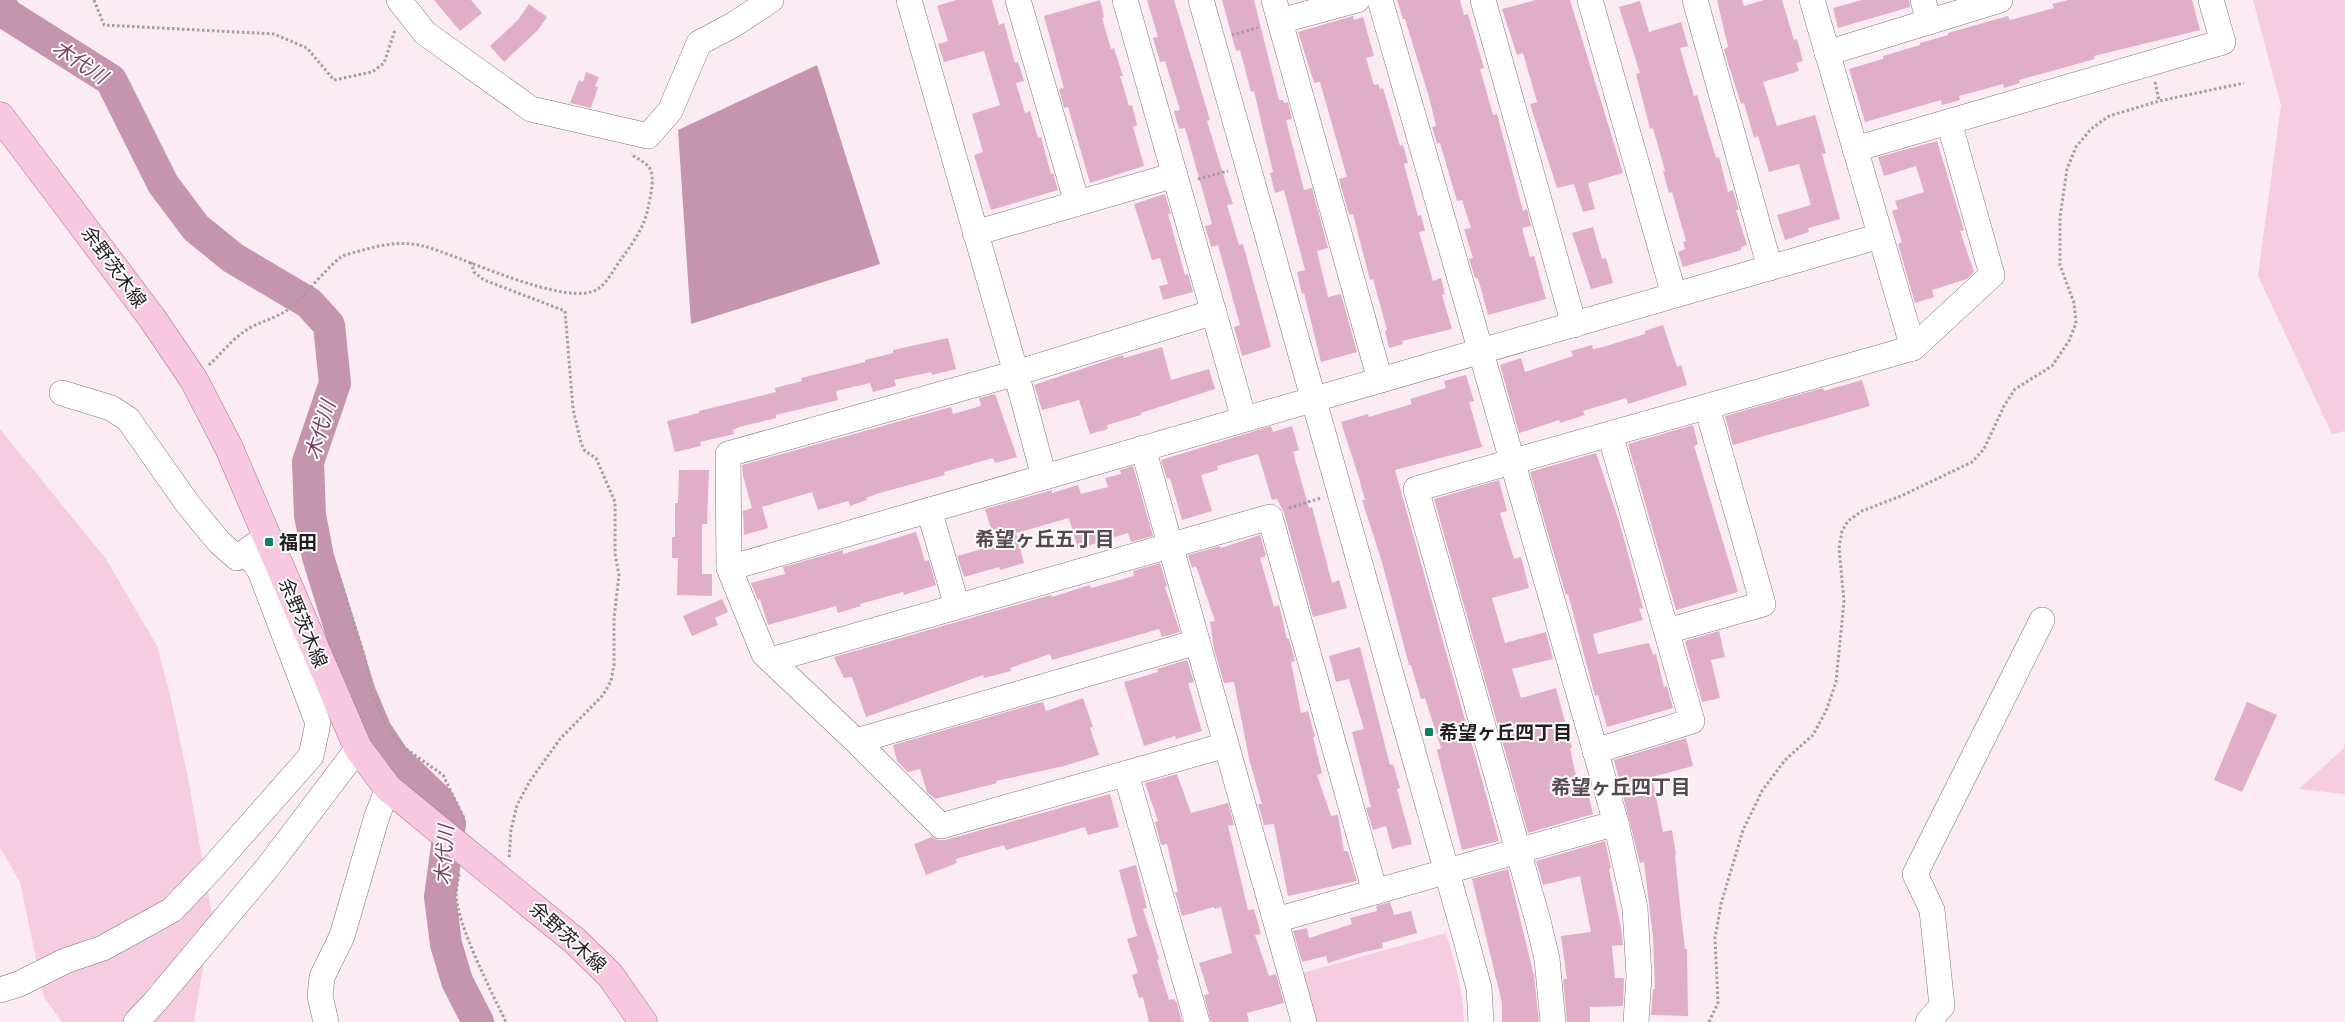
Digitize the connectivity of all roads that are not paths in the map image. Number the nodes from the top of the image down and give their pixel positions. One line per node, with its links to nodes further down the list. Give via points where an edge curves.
1 (771, 0): 14 (street, via 733,26 699,43 670,110 648,136 531,109 425,33)
2 (909, 0): 23 (street)
3 (1018, 0): 22 (street)
4 (1125, 0): 21 (street)
5 (1201, 0): 34 (street)
6 (1357, 0): 15 (street)
7 (1380, 0): 30 (street)
8 (1483, 0): 28 (street)
9 (1590, 0): 26 (street)
10 (1696, 0): 25 (street)
11 (1812, 0): 17 (street)
12 (2000, 0): 16 (street)
13 (2211, 0): 19 (street, via 2223,42)
14 (401, 3)
15 (1277, 11): 32 (street)
16 (1926, 11): 17 (street)
17 (1827, 53): 20 (street)
18 (0, 116): 42 (main road, 余野茨木線, via 146,310 194,380 215,418)
19 (1949, 122): 20 (street); 29 (street, via 1992,275)
20 (1855, 150): 24 (street)
21 (1176, 180): 22 (street); 27 (street)
22 (1077, 203): 23 (street)
23 (975, 233): 31 (street)
24 (1880, 236): 25 (street); 29 (street)
25 (1770, 268): 26 (street)
26 (1674, 295): 28 (street)
27 (1214, 312): 31 (street); 36 (street)
28 (1574, 324): 30 (street)
29 (1913, 348): 35 (street)
30 (1481, 351): 32 (street); 39 (street)
31 (1016, 373): 40 (street); 44 (street, via 728,454)
32 (1380, 380): 34 (street)
33 (62, 394): 42 (street, via 111,408 128,419 187,503 219,542 237,558)
34 (1314, 399): 36 (street); 58 (street)
35 (1706, 407): 37 (street); 47 (street, via 1763,604)
36 (1244, 419): 38 (street)
37 (1610, 434): 39 (street); 47 (street)
38 (1143, 448): 40 (street); 43 (street)
39 (1513, 462): 53 (street); 57 (street, via 1416,489)
40 (1044, 477): 41 (street)
41 (929, 510): 44 (street); 45 (street)
42 (257, 544): 52 (main road, 余野茨木線); 61 (street, via 260,571 318,723 311,756 172,910 103,948)
43 (1170, 546): 45 (street); 48 (street); 59 (street, via 1270,517)
44 (729, 568): 49 (street, via 764,654)
45 (957, 606): 49 (street)
46 (2042, 620): 70 (street, via 1915,874 1932,910 1942,1006)
47 (1667, 631): 53 (street, via 1692,721)
48 (1197, 642): 50 (street); 51 (street)
49 (771, 660): 50 (street)
50 (856, 741): 54 (street, via 941,826)
51 (1226, 745): 54 (street); 60 (street)
52 (358, 748): 55 (main road, 余野茨木線); 62 (street, via 268,867)
53 (1595, 751): 56 (street)
54 (1126, 774): 65 (street)
55 (388, 788): 63 (street, via 342,936 322,977 320,996); 64 (main road, 余野茨木線, via 575,941 610,976)
56 (1616, 823): 57 (street); 69 (street, via 1635,908 1639,976)
57 (1518, 851): 58 (street); 68 (street, via 1547,958)
58 (1447, 871): 59 (street); 67 (street, via 1479,988)
59 (1374, 892): 60 (street)
60 (1276, 920): 66 (street)
61 (0, 990)
62 (136, 1022)
63 (326, 1022)
64 (643, 1022)
65 (1196, 1022)
66 (1304, 1022)
67 (1481, 1022)
68 (1553, 1022)
69 (1636, 1022)
70 (1928, 1022)

